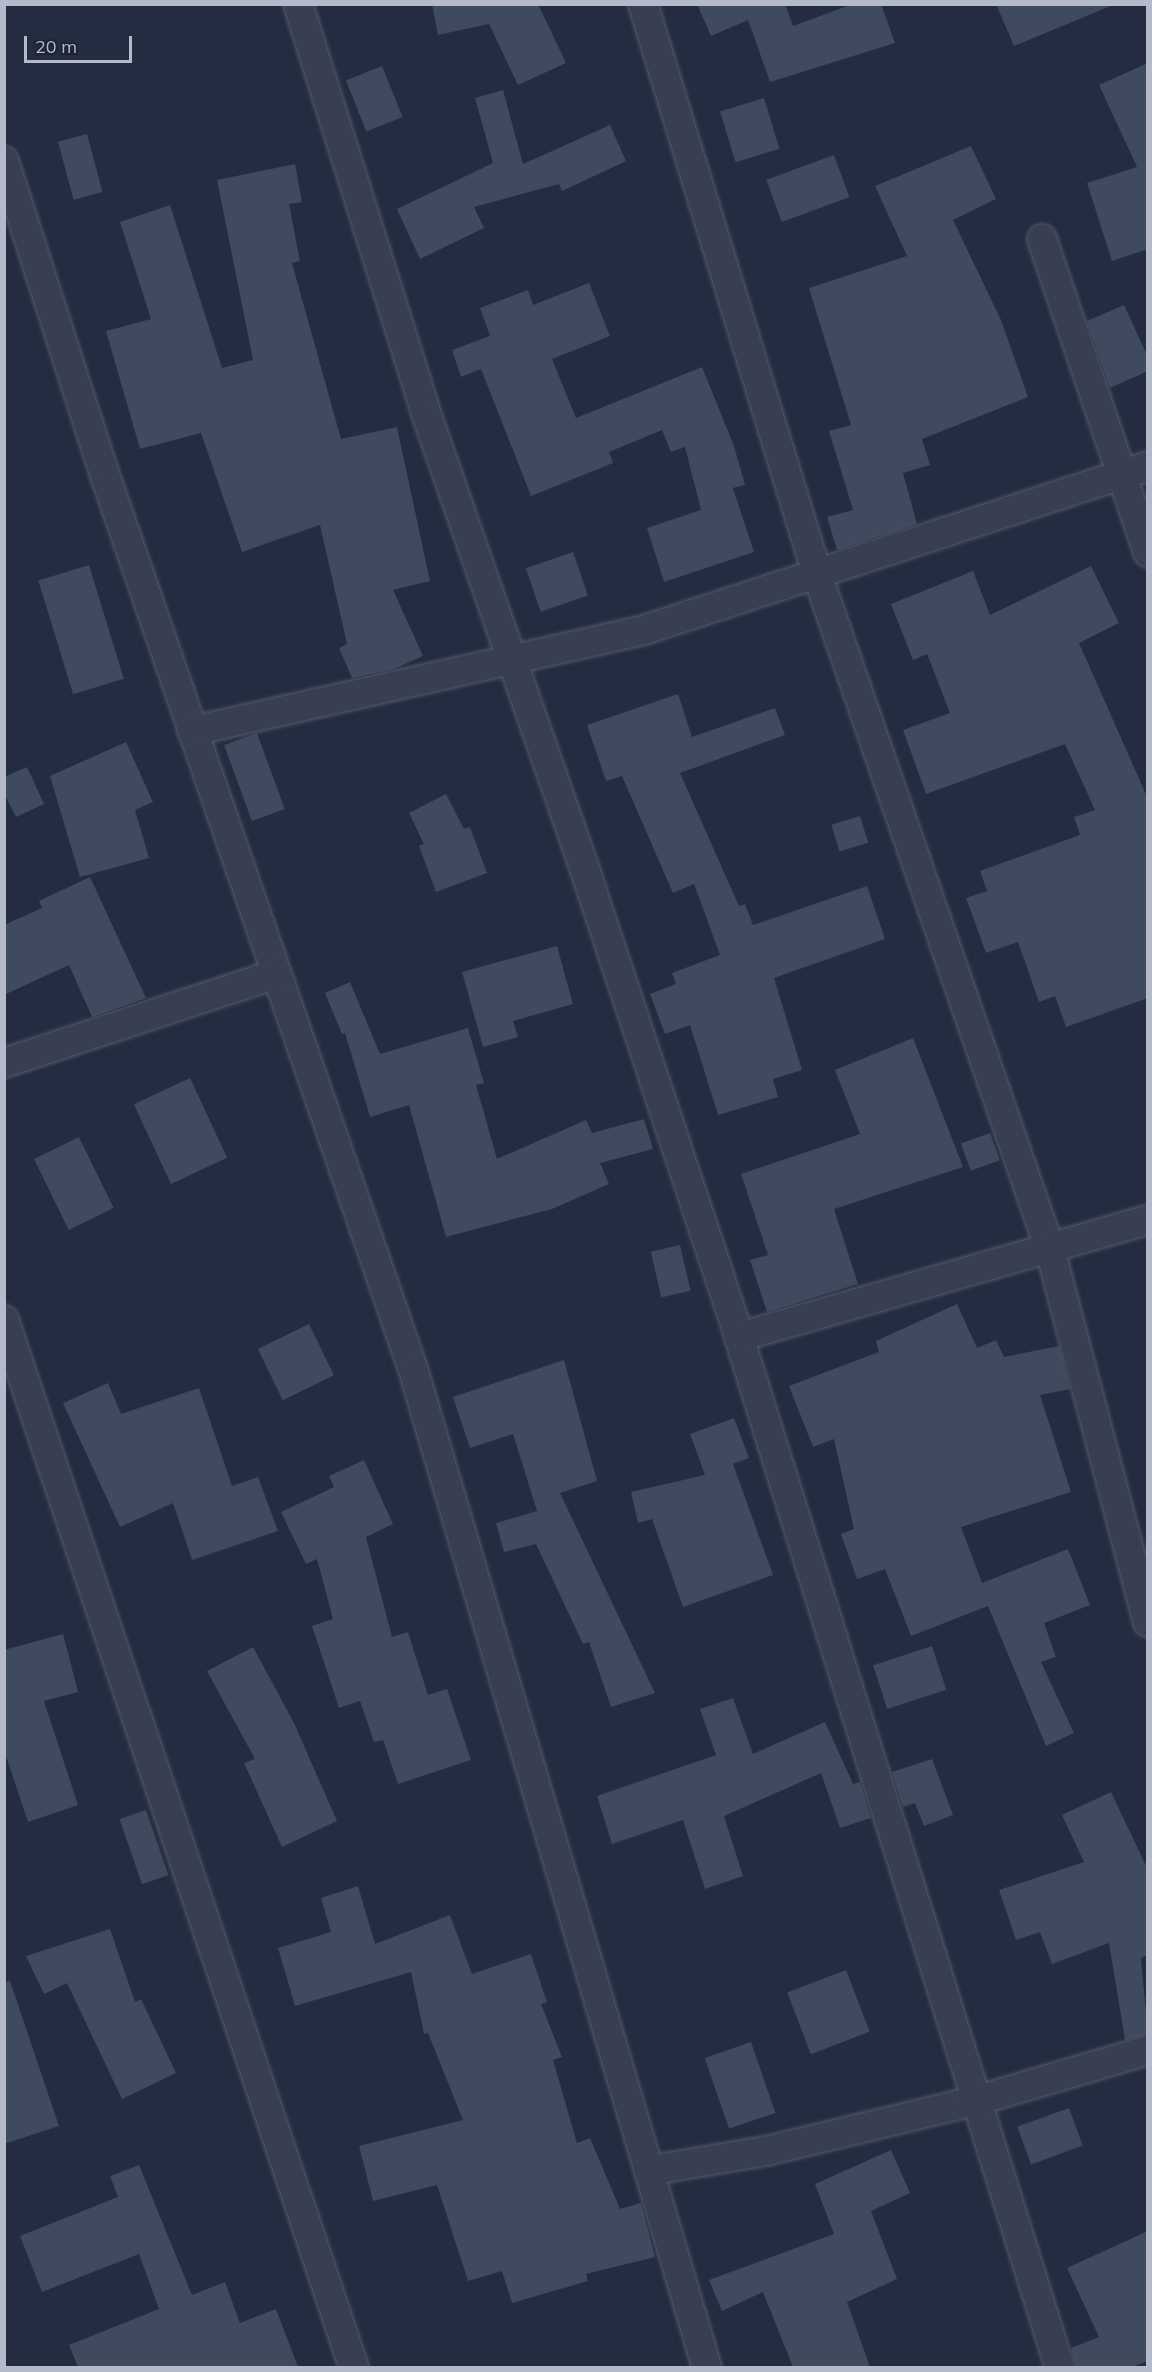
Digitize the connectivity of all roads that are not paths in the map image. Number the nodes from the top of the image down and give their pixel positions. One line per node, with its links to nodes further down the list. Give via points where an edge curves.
1 (298, 4): 9 (street, via 426,413)
2 (643, 4): 8 (street)
3 (4, 161): 10 (street)
4 (1042, 239): 6 (street)
5 (1148, 466): 6 (street)
6 (1119, 478): 7 (street); 8 (street)
7 (1148, 554)
8 (817, 574): 9 (street, via 647,629); 14 (street)
9 (513, 659): 10 (street); 16 (street)
10 (192, 731): 11 (street)
11 (276, 974): 12 (street); 20 (street, via 413,1369)
12 (4, 1064)
13 (1148, 1220): 14 (street)
14 (1050, 1249): 16 (street); 17 (street)
15 (4, 1320): 21 (street)
16 (739, 1337): 19 (street)
17 (1148, 1622)
18 (1148, 2050): 19 (street)
19 (975, 2101): 20 (street, via 766,2151); 23 (street)
20 (652, 2170): 22 (street)
21 (354, 2367)
22 (706, 2367)
23 (1060, 2367)

